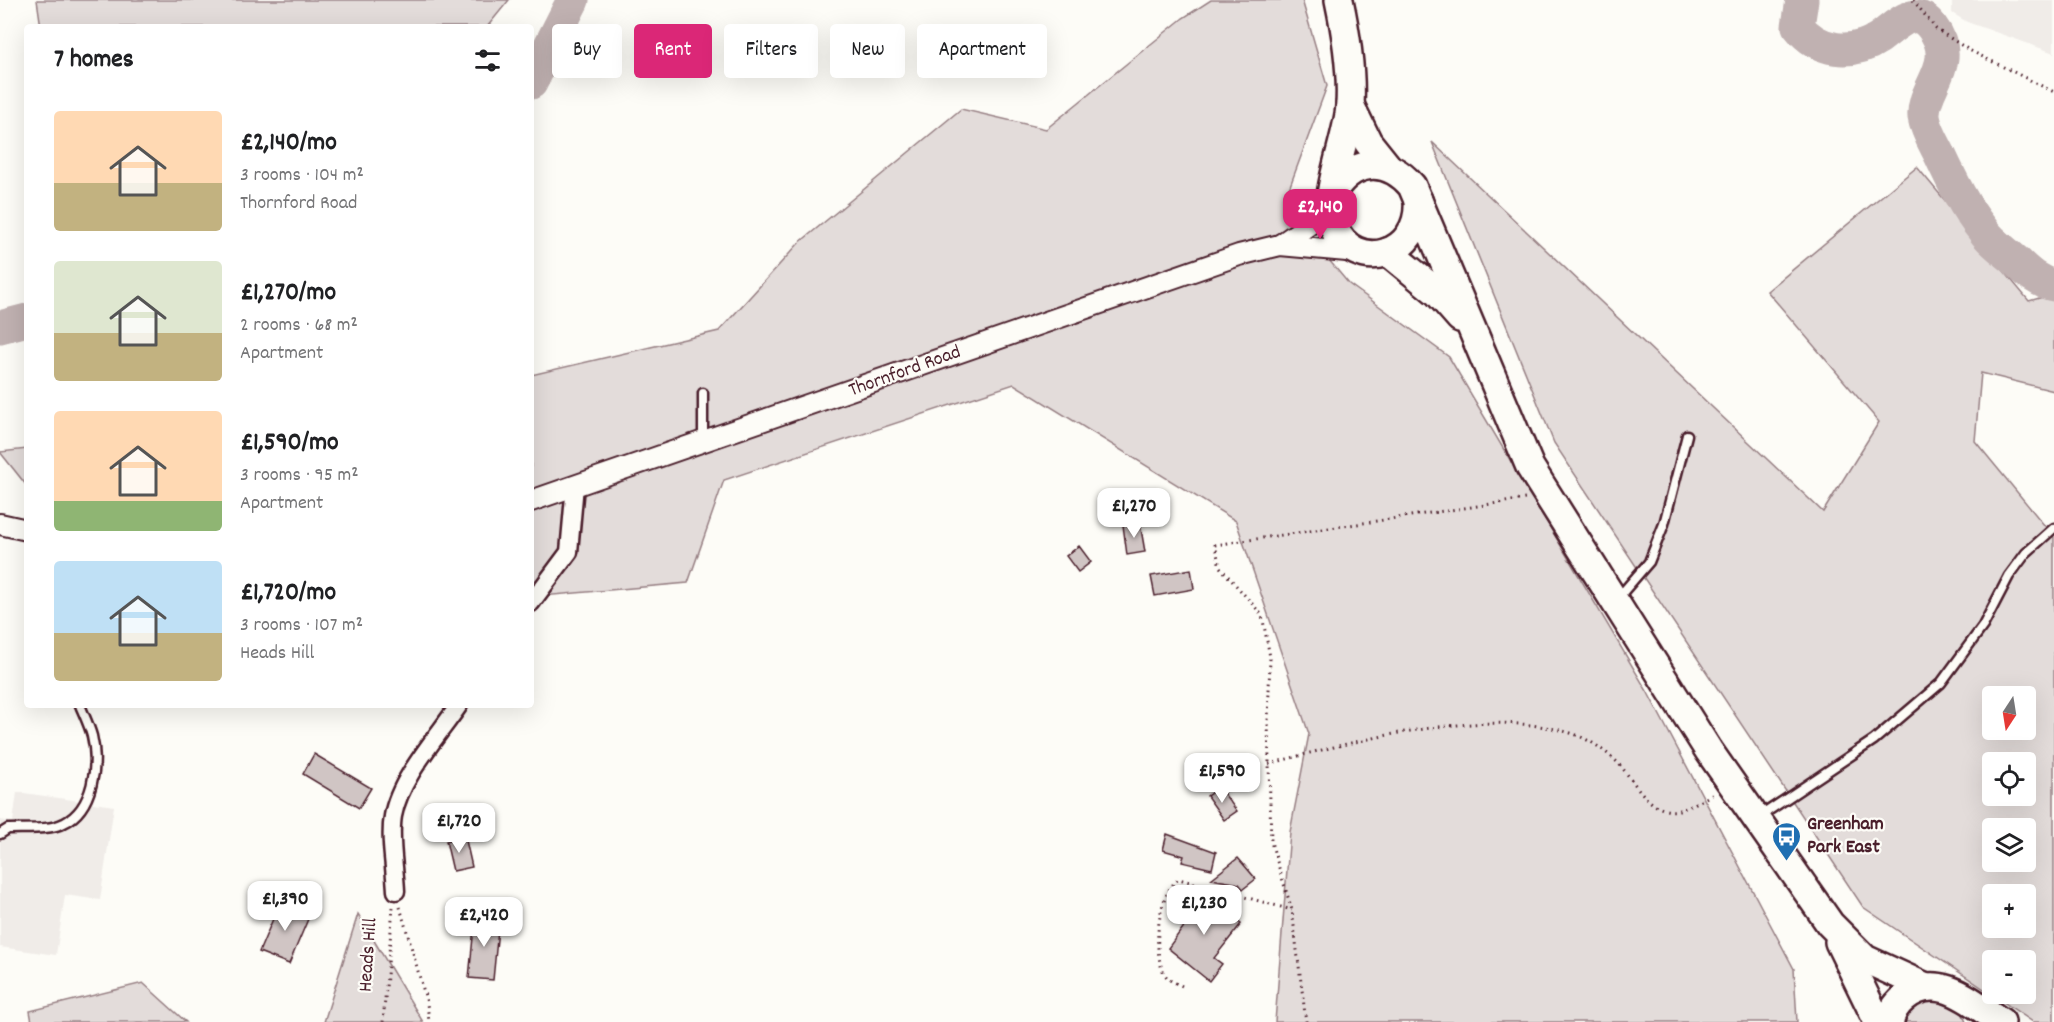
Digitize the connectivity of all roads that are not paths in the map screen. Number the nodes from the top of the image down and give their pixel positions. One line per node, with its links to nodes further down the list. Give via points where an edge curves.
1 (1339, 0): 2 (highway, via 1346,34)
2 (1350, 105): 3 (highway, via 1368,142); 4 (highway)
3 (1388, 167): 4 (highway, via 1373,165 1352,171 1340,181); 5 (highway, via 1402,174)
4 (1331, 197): 6 (street, Thornford Road, via 1310,224); 7 (highway, via 1330,218 1341,240 1350,247)
5 (1418, 199): 7 (highway, via 1419,214 1413,232 1403,244); 8 (highway)
6 (1280, 245): 7 (street, Thornford Road); 11 (street, Thornford Road, via 1239,255)
7 (1377, 253): 8 (highway, via 1438,292)
8 (1476, 341): 18 (highway, via 1530,467)
9 (703, 393): 11 (lane)
10 (1688, 435): 18 (lane, via 1664,524 1649,562)
11 (703, 442): 12 (street, Thornford Road)
12 (575, 485): 13 (street, Thornford Road); 17 (street, via 569,552)
13 (534, 500)
14 (0, 524): 16 (street)
15 (2054, 528): 21 (lane, via 2026,553 2009,576 1983,626 1941,683 1875,740)
16 (24, 529)
17 (534, 599)
18 (1615, 602): 21 (highway)
19 (81, 708): 22 (lane, via 92,735 95,760 82,809 63,824 8,829)
20 (457, 708): 23 (street, via 398,798 392,817)
21 (1756, 819): 24 (highway)
22 (0, 834)
23 (396, 891)
24 (1830, 924): 25 (highway, via 1865,958); 27 (highway)
25 (1926, 987): 26 (highway, via 1938,986); 28 (highway, via 1910,992 1898,1003)
26 (1962, 996): 29 (highway); 30 (highway)
27 (1878, 1022)
28 (1890, 1022)
29 (1978, 1022)
30 (2001, 1022)

